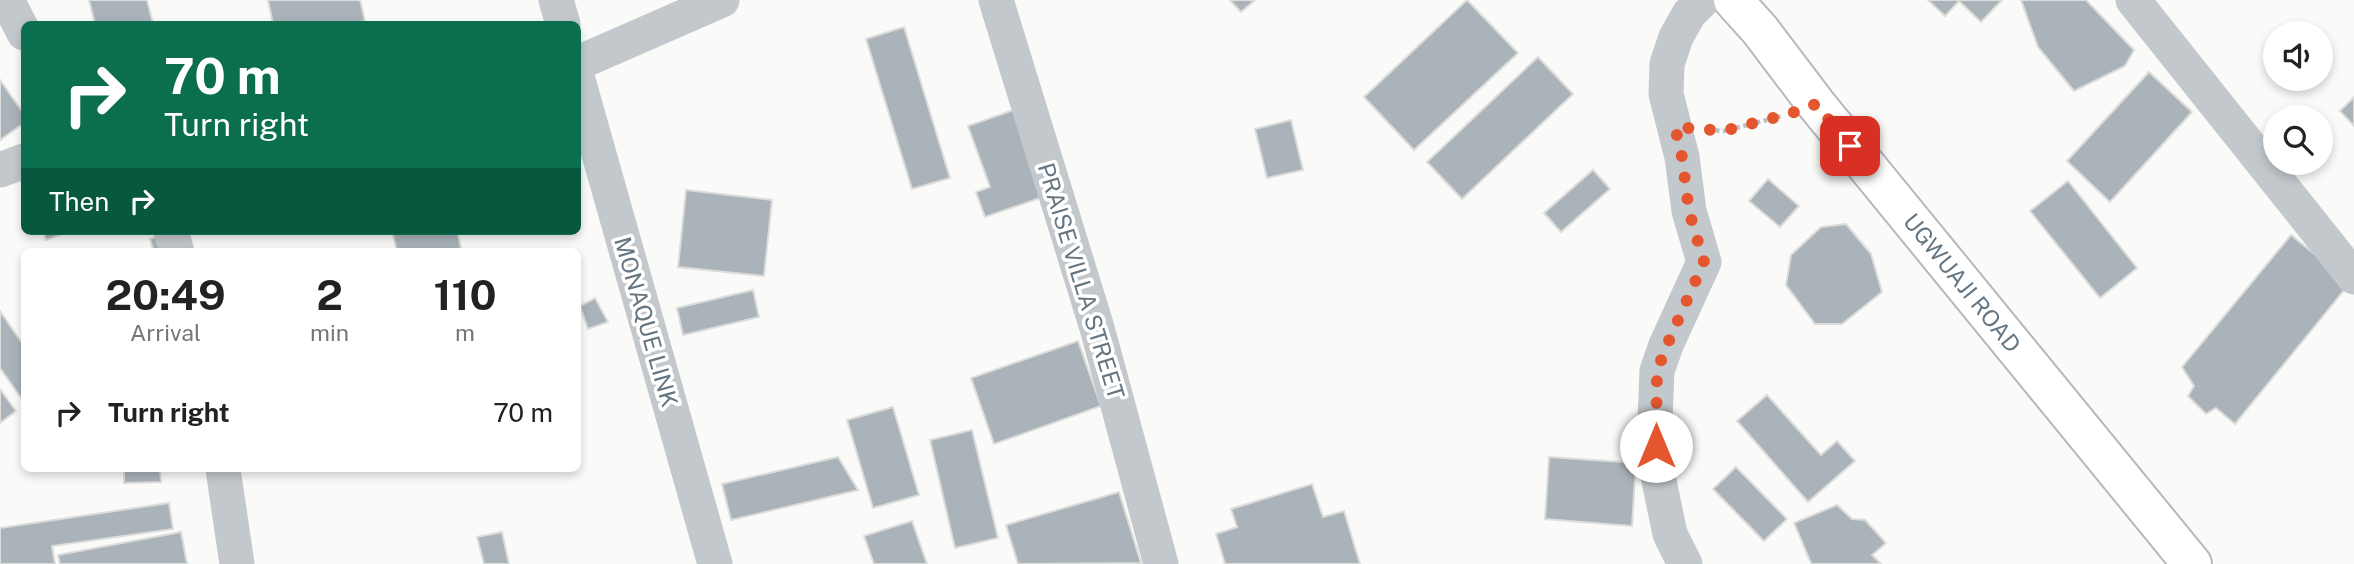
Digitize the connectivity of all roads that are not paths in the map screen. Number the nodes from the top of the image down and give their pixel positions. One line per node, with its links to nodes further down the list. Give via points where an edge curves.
1 (7, 0): 9 (street)
2 (556, 0): 8 (street)
3 (722, 0): 10 (street)
4 (996, 0): 18 (street, PRAISE VILLA STREET, via 1097,328)
5 (1703, 0): 19 (street, via 1676,37 1667,64 1666,94 1704,262 1657,371 1655,421 1657,471 1670,534)
6 (1733, 0): 20 (main road, UGWUAJI ROAD)
7 (2133, 0): 14 (street)
8 (562, 21)
9 (21, 27)
10 (581, 62)
11 (581, 91): 17 (street, MONAQUE LINK)
12 (21, 162): 13 (street)
13 (0, 170)
14 (2354, 277)
15 (223, 472): 16 (street)
16 (237, 564)
17 (715, 564)
18 (1161, 564)
19 (1685, 564)
20 (2192, 564)

